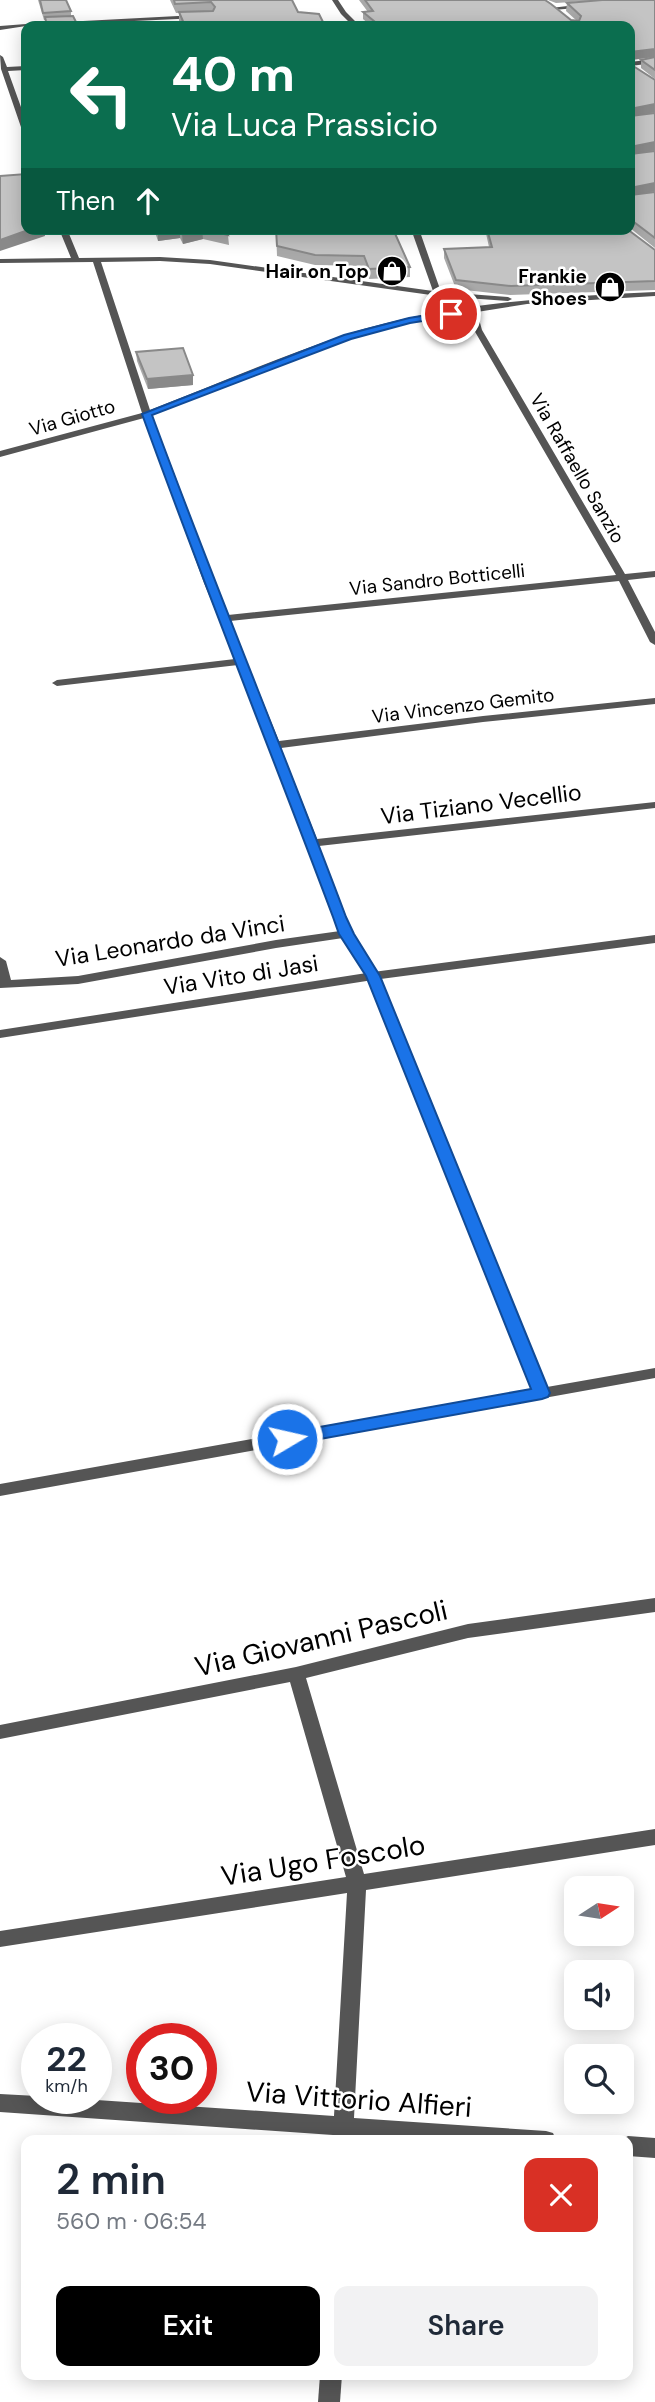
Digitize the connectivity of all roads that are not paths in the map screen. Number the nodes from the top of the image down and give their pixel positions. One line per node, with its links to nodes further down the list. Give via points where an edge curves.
1 (335, 0): 8 (street)
2 (546, 5): 4 (street)
3 (595, 5): 4 (street)
4 (554, 8): 5 (street)
5 (563, 15)
6 (211, 16): 7 (street)
7 (120, 21)
8 (352, 21)
9 (21, 26): 10 (street)
10 (0, 28)
11 (0, 57): 15 (street)
12 (655, 61): 13 (street)
13 (635, 64)
14 (21, 68): 15 (street)
15 (4, 69): 18 (street)
16 (635, 69): 17 (street)
17 (638, 72)
18 (21, 116)
19 (66, 235): 21 (street)
20 (417, 235): 24 (street)
21 (76, 260): 22 (street); 23 (street)
22 (96, 260): 24 (street, via 210,262); 28 (street)
23 (0, 261)
24 (438, 294): 26 (street)
25 (655, 295): 26 (street)
26 (527, 301): 27 (street, Via Giotto)
27 (472, 311): 28 (street, Via Giotto, via 348,337); 31 (street, Via Raffaello Sanzio, via 478,330)
28 (147, 414): 29 (street, Via Giotto); 32 (street)
29 (0, 454)
30 (655, 574): 31 (street, Via Sandro Botticelli)
31 (622, 578): 32 (street, Via Sandro Botticelli); 33 (street, Via Raffaello Sanzio)
32 (223, 619): 34 (street)
33 (655, 642)
34 (242, 661): 35 (street); 37 (street)
35 (57, 683)
36 (655, 701): 37 (street, Via Vincenzo Gemito)
37 (275, 746): 39 (street)
38 (655, 805): 39 (street, Via Tiziano Vecellio)
39 (312, 844): 40 (street)
40 (346, 934): 43 (street); 44 (street, Via Leonardo da Vinci, via 78,980)
41 (655, 939): 43 (street, Via Vito di Jasi)
42 (0, 961): 44 (street)
43 (373, 976): 45 (street, Via Vito di Jasi); 47 (street)
44 (3, 983)
45 (0, 1034)
46 (655, 1373): 47 (street)
47 (542, 1393): 48 (street)
48 (0, 1490)
49 (655, 1605): 50 (street, Via Giovanni Pascoli, via 468,1631)
50 (296, 1674): 51 (street, Via Giovanni Pascoli); 53 (street)
51 (0, 1732)
52 (655, 1837): 53 (street, Via Ugo Foscolo)
53 (357, 1883): 54 (street, Via Ugo Foscolo); 56 (street)
54 (0, 1939)
55 (0, 2103): 56 (street, Via Vittorio Alfieri)
56 (344, 2133): 57 (street, Via Vittorio Alfieri)
57 (402, 2135)
58 (633, 2146): 59 (street)
59 (655, 2148)
60 (331, 2380): 61 (street)
61 (329, 2402)

